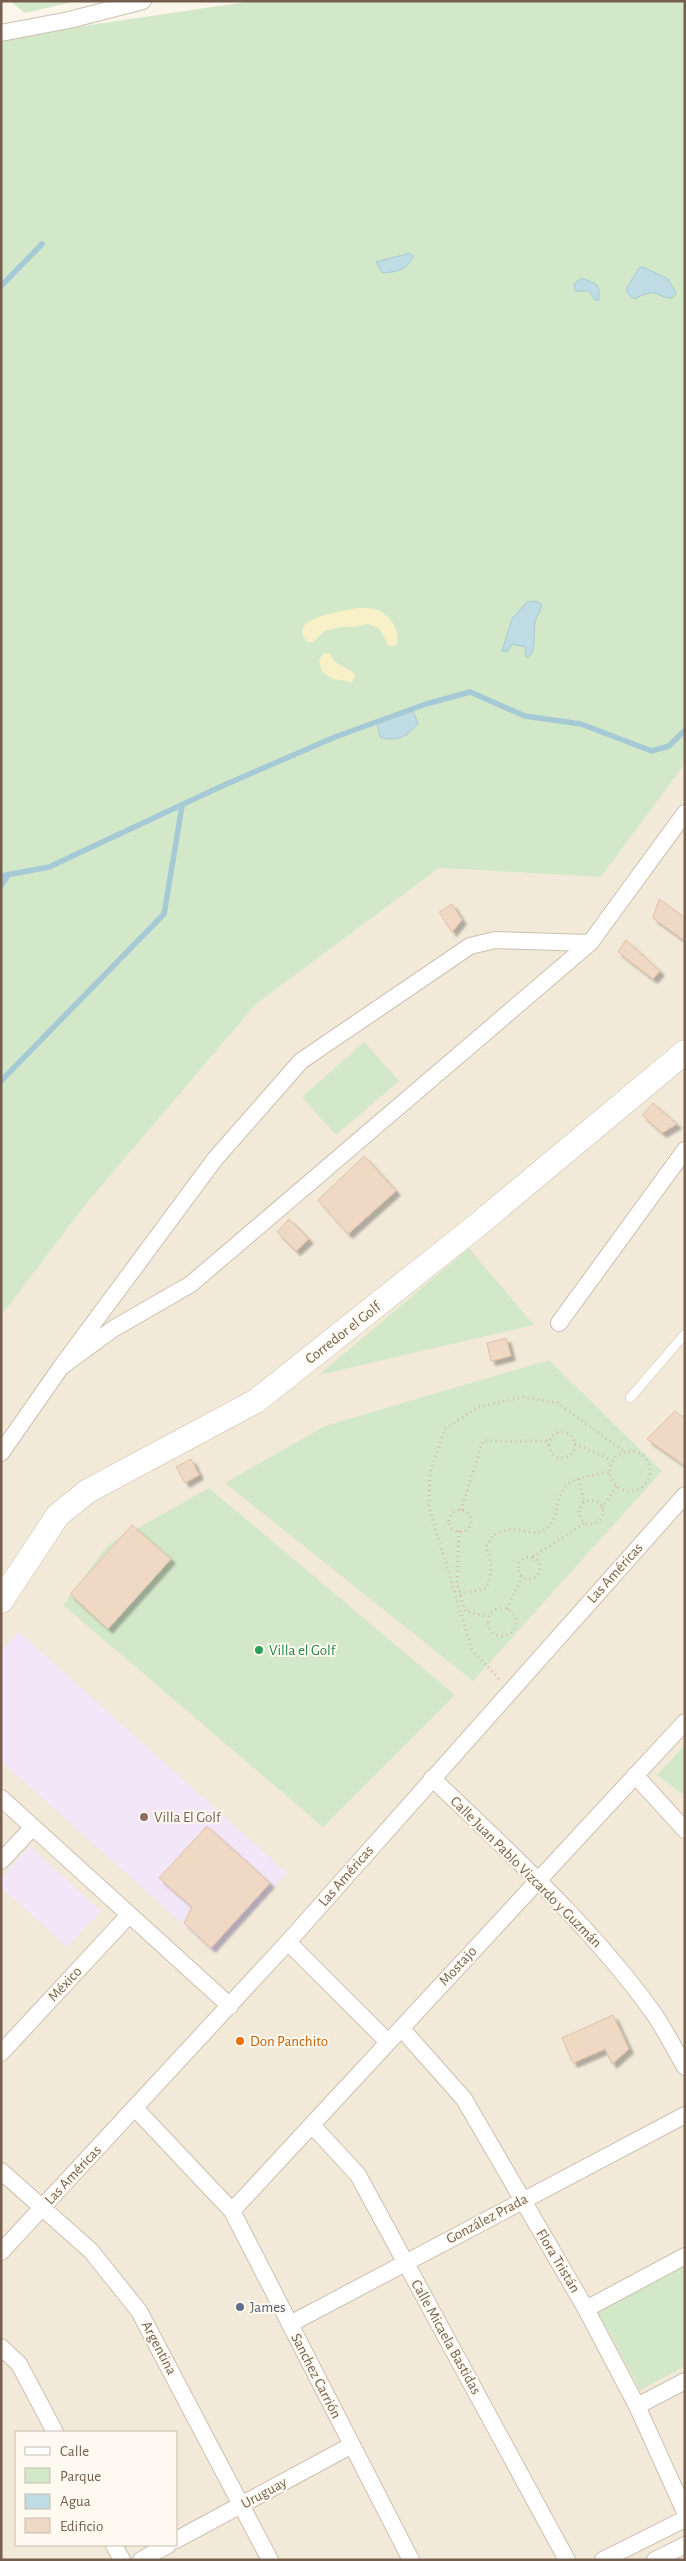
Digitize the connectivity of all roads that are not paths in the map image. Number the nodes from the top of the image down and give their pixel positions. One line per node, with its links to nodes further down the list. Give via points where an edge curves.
1 (143, 1): 2 (street, via 69,20)
2 (1, 32)
3 (685, 813): 4 (street)
4 (590, 943): 9 (street, via 191,1284 113,1329); 9 (street, via 495,940 470,946 300,1061 214,1159)
5 (685, 1052): 13 (street, Corredor el Golf, via 476,1227 256,1401 80,1497 58,1515)
6 (685, 1150): 7 (street)
7 (559, 1323)
8 (685, 1334): 10 (lane)
9 (61, 1367): 11 (street)
10 (630, 1398)
11 (1, 1453)
12 (685, 1495): 16 (street, Las Américas)
13 (1, 1600)
14 (685, 1722): 15 (street, Mostajo)
15 (635, 1775): 19 (street); 21 (street, Mostajo)
16 (432, 1778): 21 (street, Calle Juan Pablo Vizcardo y Guzmán); 23 (street, Las Américas)
17 (1, 1798): 18 (street)
18 (33, 1827): 20 (street); 22 (street)
19 (685, 1830)
20 (1, 1861)
21 (538, 1880): 25 (street, Mostajo); 28 (street, Calle Juan Pablo Vizcardo y Guzmán, via 596,1942 652,2012)
22 (129, 1915): 24 (street); 27 (street, México)
23 (288, 1942): 24 (street, Las Américas); 26 (street)
24 (230, 2006): 29 (street, Las Américas)
25 (401, 2028): 26 (street, Mostajo); 33 (street, Flora Tristán, via 464,2099)
26 (388, 2042): 31 (street, Mostajo)
27 (1, 2053)
28 (685, 2066)
29 (135, 2108): 34 (street, Las Américas); 35 (street, Sanchez Carrión)
30 (685, 2114): 33 (street, González Prada)
31 (312, 2125): 35 (street, Mostajo); 38 (street, Calle Micaela Bastidas, via 358,2175)
32 (1, 2171): 34 (street, Argentina)
33 (522, 2201): 38 (street, González Prada); 39 (street, Flora Tristán)
34 (42, 2208): 36 (street, Las Américas); 46 (street, Argentina, via 91,2251 139,2311)
35 (232, 2211): 40 (street, Sanchez Carrión)
36 (1, 2252)
37 (685, 2256): 39 (street)
38 (406, 2263): 40 (street, González Prada); 57 (street, Calle Micaela Bastidas)
39 (586, 2309): 43 (street, Flora Tristán)
40 (290, 2324): 45 (street, Sanchez Carrión)
41 (1, 2347): 44 (street, via 19,2364)
42 (685, 2381): 43 (street)
43 (637, 2406): 47 (street, Flora Tristán)
44 (54, 2431)
45 (352, 2445): 46 (street, Uruguay); 56 (street, Sanchez Carrión)
46 (241, 2505): 49 (street, Uruguay); 55 (street, Argentina)
47 (685, 2512)
48 (685, 2519): 58 (street)
49 (178, 2539)
50 (685, 2545): 59 (street)
51 (115, 2546): 53 (street)
52 (166, 2546): 54 (street)
53 (122, 2560)
54 (141, 2560)
55 (270, 2560)
56 (410, 2560)
57 (567, 2560)
58 (603, 2560)
59 (655, 2560)

